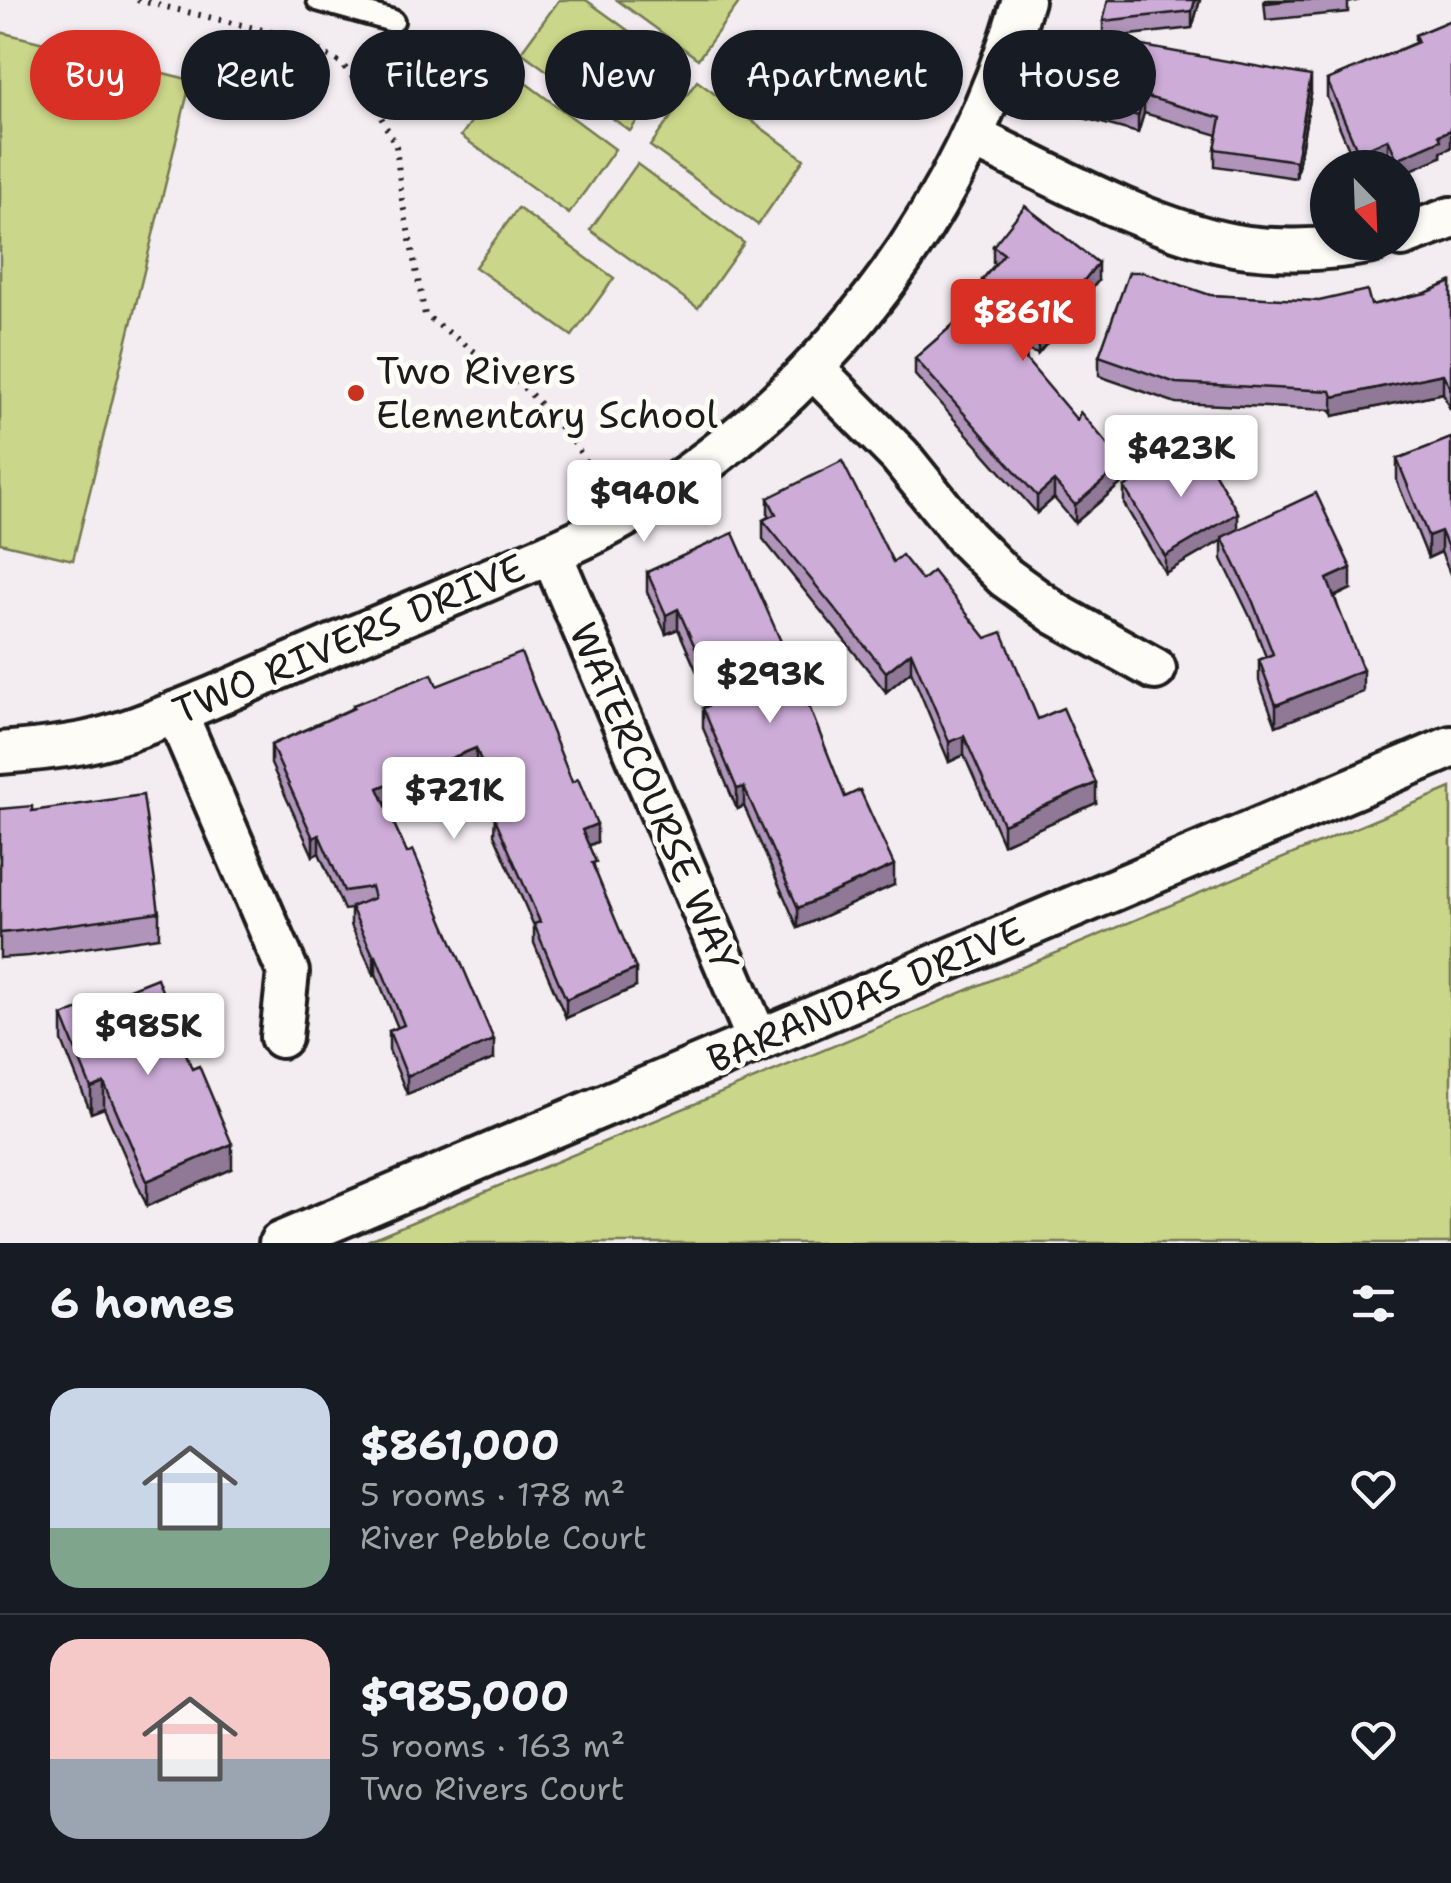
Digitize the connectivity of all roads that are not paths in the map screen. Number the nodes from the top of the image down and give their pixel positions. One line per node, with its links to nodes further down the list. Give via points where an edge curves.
1 (318, 0): 3 (lane)
2 (1023, 0): 4 (street, TWO RIVERS DRIVE)
3 (393, 20)
4 (973, 137): 7 (street, via 1158,223 1223,243); 8 (street, TWO RIVERS DRIVE, via 882,289)
5 (1451, 218): 6 (street)
6 (1420, 229)
7 (1310, 249)
8 (813, 368): 9 (street, TWO RIVERS DRIVE, via 712,458 625,516); 10 (street, via 1005,577 1056,614)
9 (551, 553): 11 (street, TWO RIVERS DRIVE); 15 (street, WATERCOURSE WAY)
10 (1156, 668)
11 (176, 712): 13 (street, TWO RIVERS DRIVE, via 84,742); 14 (street, via 288,972)
12 (1451, 747): 15 (street, BARANDAS DRIVE)
13 (0, 754)
14 (281, 1038)
15 (758, 1041): 16 (street, BARANDAS DRIVE)
16 (280, 1243)

